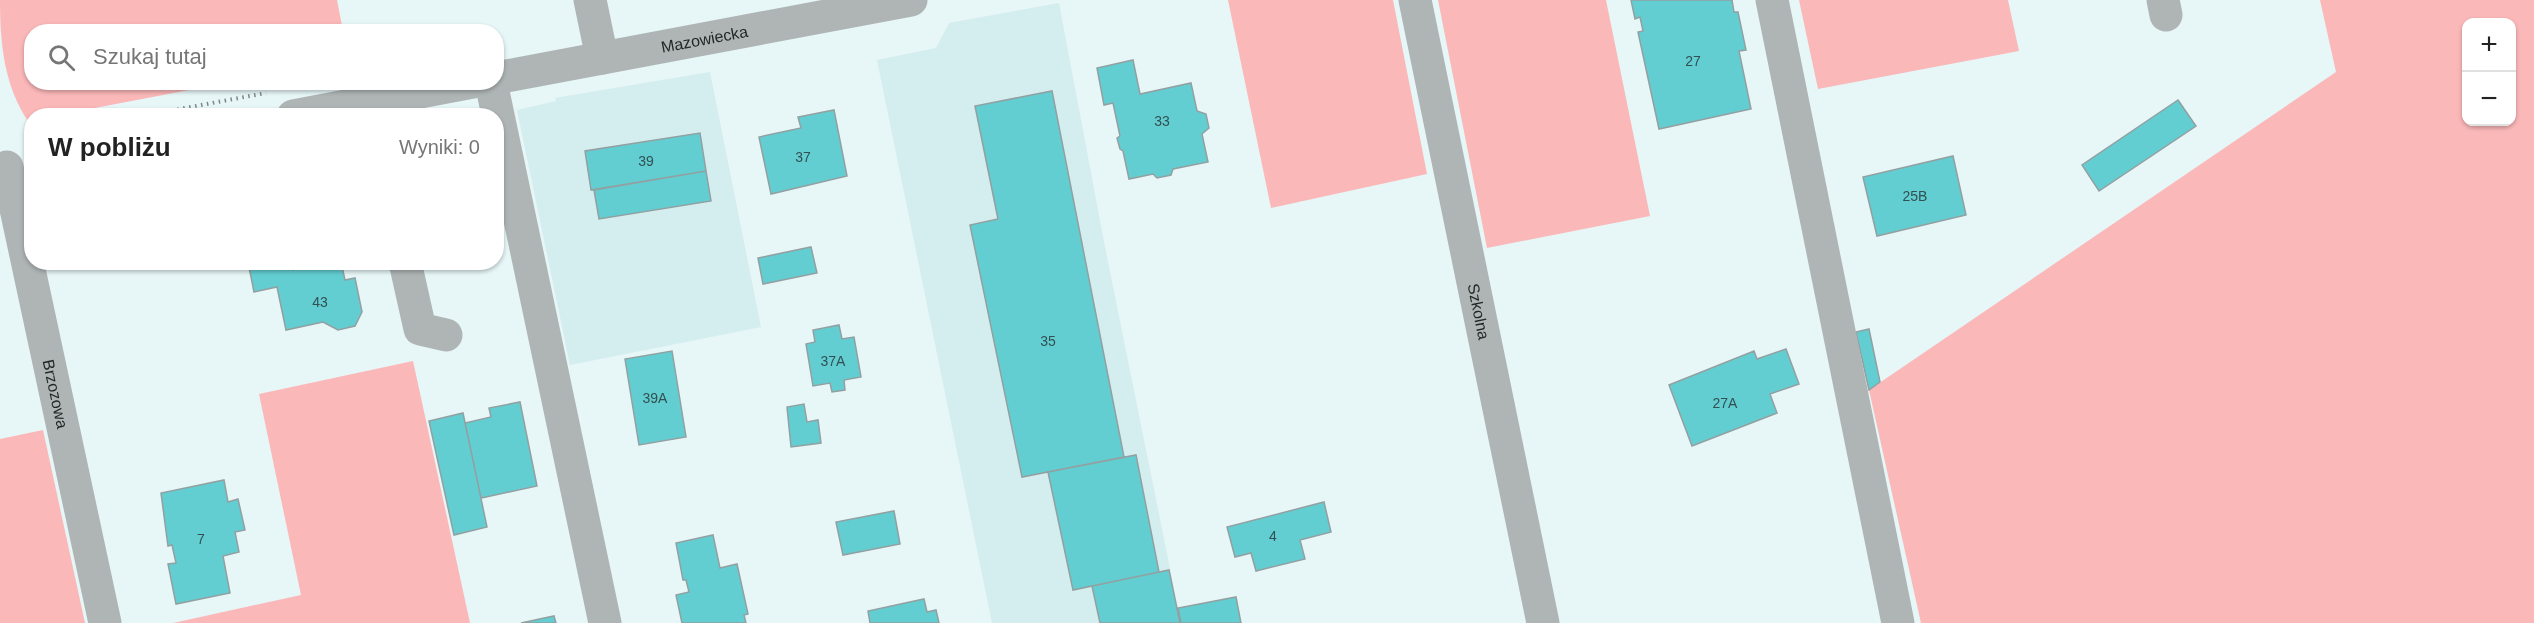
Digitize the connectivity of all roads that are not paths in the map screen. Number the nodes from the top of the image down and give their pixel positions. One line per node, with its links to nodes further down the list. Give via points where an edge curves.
1 (590, 0): 6 (street)
2 (911, 0): 5 (street, Mazowiecka)
3 (1415, 0): 20 (street, Szkolna)
4 (1772, 0): 21 (street)
5 (872, 4): 6 (street, Mazowiecka)
6 (602, 58): 7 (street, Mazowiecka)
7 (504, 76)
8 (401, 90): 10 (street)
9 (493, 90): 11 (street)
10 (284, 103)
11 (496, 108)
12 (504, 144): 19 (street)
13 (13, 166): 14 (street, Brzozowa)
14 (24, 221)
15 (34, 270): 18 (street, Brzozowa)
16 (407, 270): 17 (street, via 420,329)
17 (446, 335)
18 (105, 623)
19 (605, 623)
20 (1543, 623)
21 (1898, 623)

